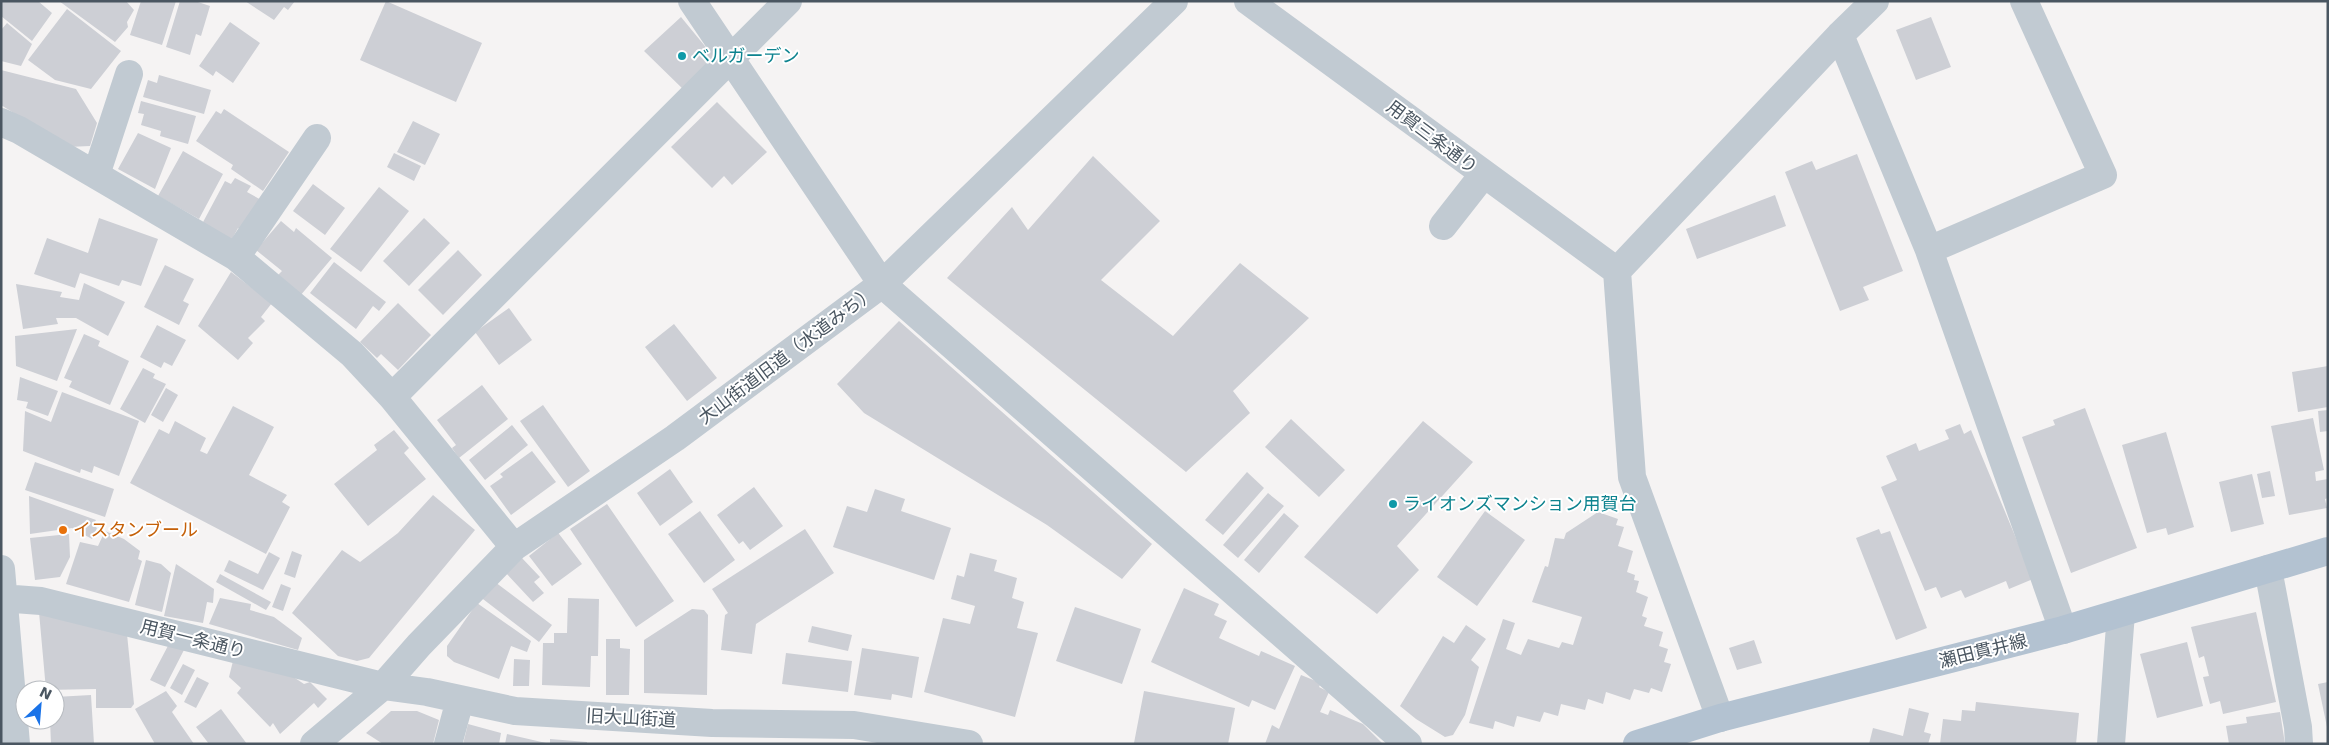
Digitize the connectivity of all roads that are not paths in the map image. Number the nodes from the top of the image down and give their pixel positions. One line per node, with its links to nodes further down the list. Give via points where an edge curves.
1 (692, 1): 8 (street)
2 (788, 1): 8 (street)
3 (1174, 1): 18 (street, 大山街道旧道（水道みち）)
4 (1248, 1): 13 (street, 用賀三条通り)
5 (1875, 1): 7 (street)
6 (2024, 1): 15 (street, via 2103,175)
7 (1840, 35): 15 (street); 17 (street)
8 (731, 59): 18 (street); 19 (street)
9 (129, 74): 12 (street)
10 (1, 122): 12 (street)
11 (316, 138): 16 (street)
12 (96, 175): 16 (street)
13 (1483, 175): 14 (street); 17 (street, 用賀三条通り)
14 (1444, 226)
15 (1929, 250): 26 (street)
16 (236, 256): 19 (street, via 352,354)
17 (1617, 271): 29 (street, via 1632,477)
18 (882, 284): 20 (street, 大山街道旧道（水道みち）, via 675,438); 34 (street)
19 (392, 397): 20 (street)
20 (514, 547): 27 (street, 大山街道旧道（水道みち）)
21 (2328, 551): 23 (main road, 瀬田貫井線)
22 (1, 569): 24 (street)
23 (2268, 569): 25 (main road, 瀬田貫井線); 37 (street)
24 (2, 598): 27 (street, 用賀一条通り, via 41,602); 30 (street)
25 (2121, 613): 26 (main road, 瀬田貫井線); 36 (street)
26 (2063, 630): 29 (main road, 瀬田貫井線)
27 (383, 686): 28 (street, 旧大山街道); 31 (street)
28 (460, 700): 32 (street); 33 (street, 旧大山街道, via 515,711 712,723 854,725)
29 (1720, 718): 35 (main road, 瀬田貫井線)
30 (16, 744)
31 (314, 744)
32 (448, 744)
33 (969, 744)
34 (1408, 744)
35 (1637, 744)
36 (2111, 744)
37 (2299, 744)

